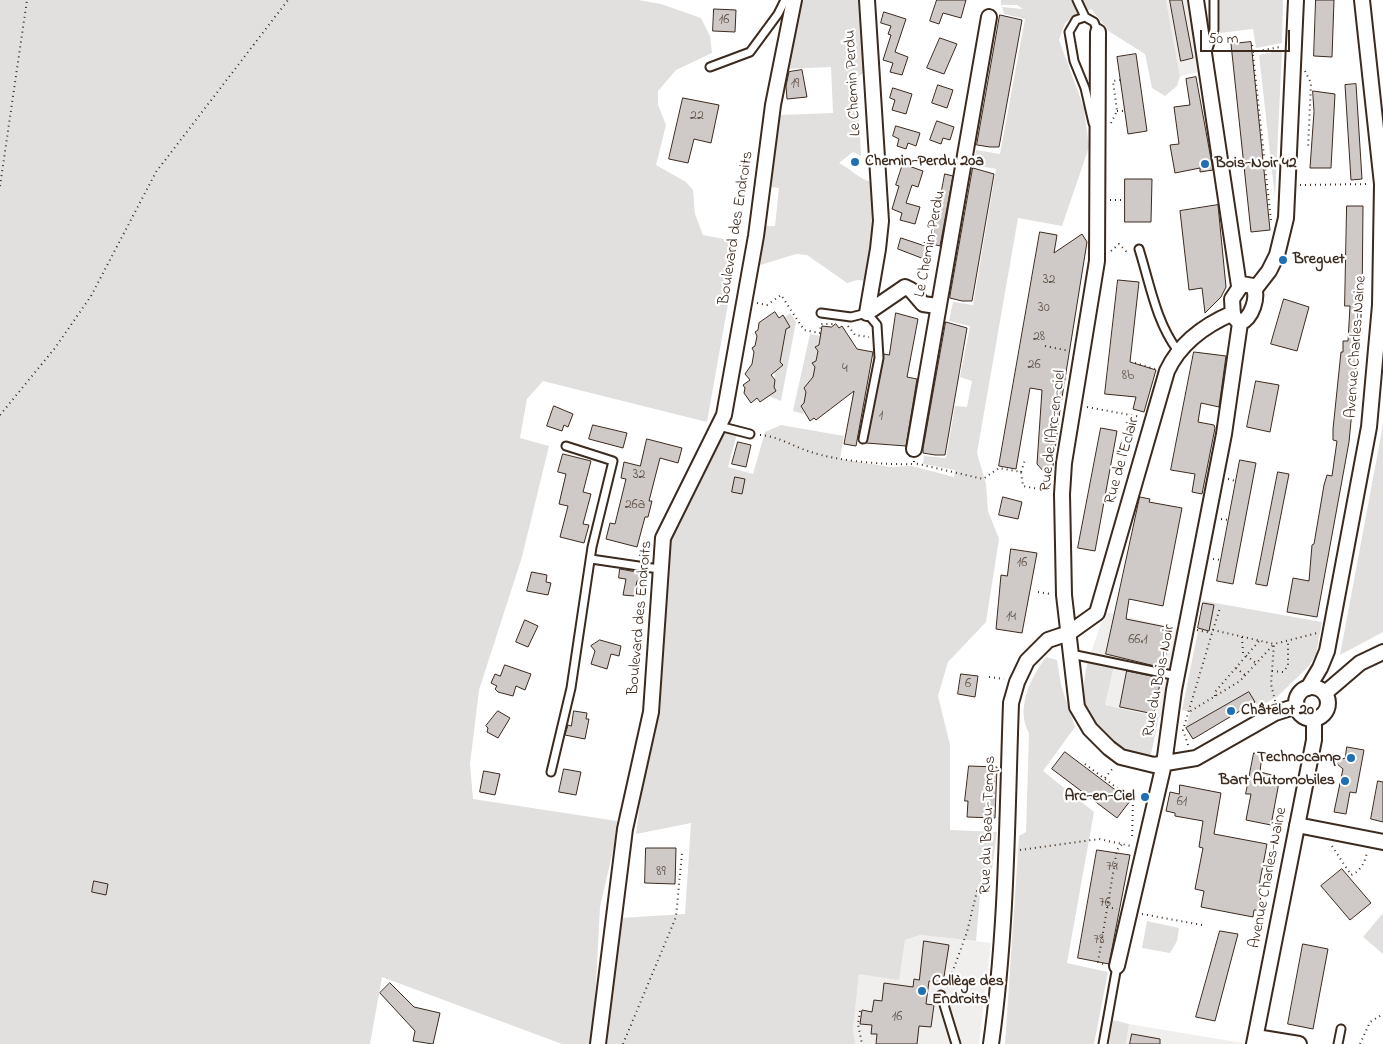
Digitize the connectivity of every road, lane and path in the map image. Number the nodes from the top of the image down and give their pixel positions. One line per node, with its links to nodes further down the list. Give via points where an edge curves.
1 (27, 0): 28 (path)
2 (288, 0): 51 (path, via 156,172 91,296 55,348)
3 (785, 0): 18 (lane, via 750,52)
4 (794, 0): 53 (street, Boulevard des Endroits, via 773,105 756,236 726,405)
5 (867, 0): 40 (street, Le Chemin Perdu, via 881,221)
6 (1077, 0): 12 (lane)
7 (1196, 0): 17 (street)
8 (1214, 0): 17 (lane, via 1214,30)
9 (1296, 0): 36 (street, via 1286,218 1277,255)
10 (1362, 0): 75 (street, Avenue Charles-Naine, via 1382,184 1380,305 1369,428)
11 (989, 17): 38 (street, Le Chemin-Perdu)
12 (1085, 17): 13 (lane, Rue de l'Arc-en-ciel, via 1094,22); 24 (lane, Rue de l'Arc-en-ciel, via 1071,26 1068,40 1085,88)
13 (1098, 32): 24 (street, Rue de l'Arc-en-ciel)
14 (1252, 44): 16 (path)
15 (1281, 46): 16 (path)
16 (1253, 52): 31 (path, via 1271,222)
17 (1205, 57): 35 (street)
18 (710, 67)
19 (1301, 67): 25 (path, via 1309,74 1311,83)
20 (1115, 80): 21 (path)
21 (1121, 80)
22 (1125, 110): 23 (path)
23 (1118, 112)
24 (1096, 140): 77 (street, Rue de l'Arc-en-ciel, via 1099,156 1097,261 1064,463 1062,494 1064,595)
25 (1308, 149)
26 (1372, 184): 27 (path)
27 (1304, 185)
28 (0, 186)
29 (1110, 200): 30 (path)
30 (1125, 200)
31 (1276, 226)
32 (1123, 247): 34 (path, via 1119,244)
33 (1139, 249): 47 (lane, via 1161,326)
34 (1110, 252)
35 (1239, 286): 36 (street, via 1246,283); 41 (street, Rue du Bois-Noir, via 1232,299)
36 (1255, 289): 41 (street, via 1248,317)
37 (759, 304): 43 (path, via 767,305 781,295 804,330 820,332 821,324)
38 (937, 306): 40 (street, via 923,304 905,287); 57 (street, Le Chemin-Perdu)
39 (821, 313): 40 (lane, via 851,317)
40 (867, 314): 44 (lane, via 877,325)
41 (1236, 318): 47 (street, Rue de l'Eclair, via 1212,323); 90 (street, Rue du Bois-Noir, via 1224,434)
42 (846, 324): 44 (path, via 859,337)
43 (832, 325)
44 (879, 337): 55 (lane, via 879,358)
45 (1045, 346): 46 (path)
46 (1070, 351)
47 (1178, 352): 77 (street, Rue de l'Eclair, via 1167,371 1097,613)
48 (1134, 363): 49 (path)
49 (1156, 369)
50 (1091, 408): 52 (path)
51 (0, 415)
52 (1142, 417)
53 (719, 426): 54 (lane); 70 (street, Boulevard des Endroits, via 663,538)
54 (750, 434): 59 (path, via 769,435 812,453 891,465)
55 (863, 439)
56 (566, 446): 67 (lane, via 613,461)
57 (914, 449)
58 (1025, 460): 61 (path)
59 (914, 464)
60 (920, 465): 61 (path, via 983,479 999,468)
61 (1021, 472): 64 (path, via 1023,486)
62 (1228, 479): 63 (path)
63 (1236, 481)
64 (1052, 492)
65 (1223, 519): 66 (path)
66 (1228, 520)
67 (591, 559): 70 (lane); 103 (lane, via 571,688)
68 (1214, 559): 69 (path)
69 (1220, 560)
70 (659, 569): 126 (street, Boulevard des Endroits, via 651,712 626,829)
71 (1038, 592): 72 (path)
72 (1049, 594)
73 (1220, 608): 76 (path)
74 (1198, 630): 76 (path)
75 (1329, 631): 79 (path); 92 (street, Avenue Charles-Naine, via 1324,660)
76 (1213, 632): 78 (path); 97 (path)
77 (1069, 633): 83 (street, Rue de l'Arc-en-ciel); 130 (street, Rue du Beau-Temps, via 1048,640 1028,661 1011,703 1004,888)
78 (1242, 636): 80 (path); 84 (path, via 1241,646)
79 (1288, 640): 81 (path); 87 (path, via 1288,666 1283,672)
80 (1260, 641): 81 (path); 84 (path)
81 (1274, 644): 85 (path); 87 (path)
82 (1383, 652): 93 (street, via 1360,663)
83 (1071, 654): 90 (lane); 101 (street, Rue de l'Arc-en-ciel, via 1077,706 1090,729 1121,757 1154,765)
84 (1247, 655): 85 (path); 86 (path)
85 (1256, 663): 88 (path)
86 (1236, 668): 88 (path); 94 (path)
87 (1272, 671): 95 (path, via 1271,689)
88 (1245, 675): 94 (path)
89 (989, 676): 91 (path)
90 (1177, 676): 101 (street, Rue du Bois-Noir)
91 (1005, 679)
92 (1308, 688): 93 (street, via 1317,688); 96 (street, via 1298,697)
93 (1324, 693): 98 (street, via 1328,702 1326,711)
94 (1215, 696): 97 (path)
95 (1275, 701)
96 (1297, 706): 98 (street, via 1301,714); 101 (street, Rue de l'Arc-en-ciel, via 1275,713 1196,758)
97 (1188, 712): 99 (path, via 1183,730)
98 (1314, 719): 105 (street, Avenue Charles-Naine, via 1314,740)
99 (1190, 750)
100 (1085, 764): 104 (path)
101 (1164, 764): 119 (street, Rue du Bois-Noir)
102 (1114, 766): 104 (path)
103 (551, 772)
104 (1105, 779): 107 (path, via 1133,800)
105 (1297, 825): 108 (street); 125 (street, Avenue Charles-Naine)
106 (1328, 839): 111 (path, via 1351,875 1362,865)
107 (1132, 841)
108 (1383, 842)
109 (1122, 844): 110 (path); 112 (path, via 1099,839); 115 (path, via 1117,850)
110 (1132, 846)
111 (1367, 847)
112 (1019, 850)
113 (682, 853): 127 (path, via 676,917)
114 (990, 888): 120 (path, via 977,891 968,932)
115 (1107, 908): 116 (path); 119 (path, via 1098,962)
116 (1118, 909)
117 (1145, 914): 118 (path)
118 (1202, 925)
119 (1112, 965): 131 (lane, Rue du Bois-Noir)
120 (948, 986)
121 (941, 995): 129 (lane)
122 (860, 1011): 128 (path, via 858,1024)
123 (1383, 1014): 134 (path, via 1370,1022)
124 (1341, 1029): 133 (lane)
125 (1255, 1041): 132 (street)
126 (598, 1044)
127 (623, 1044)
128 (862, 1044)
129 (956, 1044)
130 (991, 1044)
131 (1103, 1044)
132 (1299, 1044)
133 (1338, 1044)
134 (1360, 1044)

